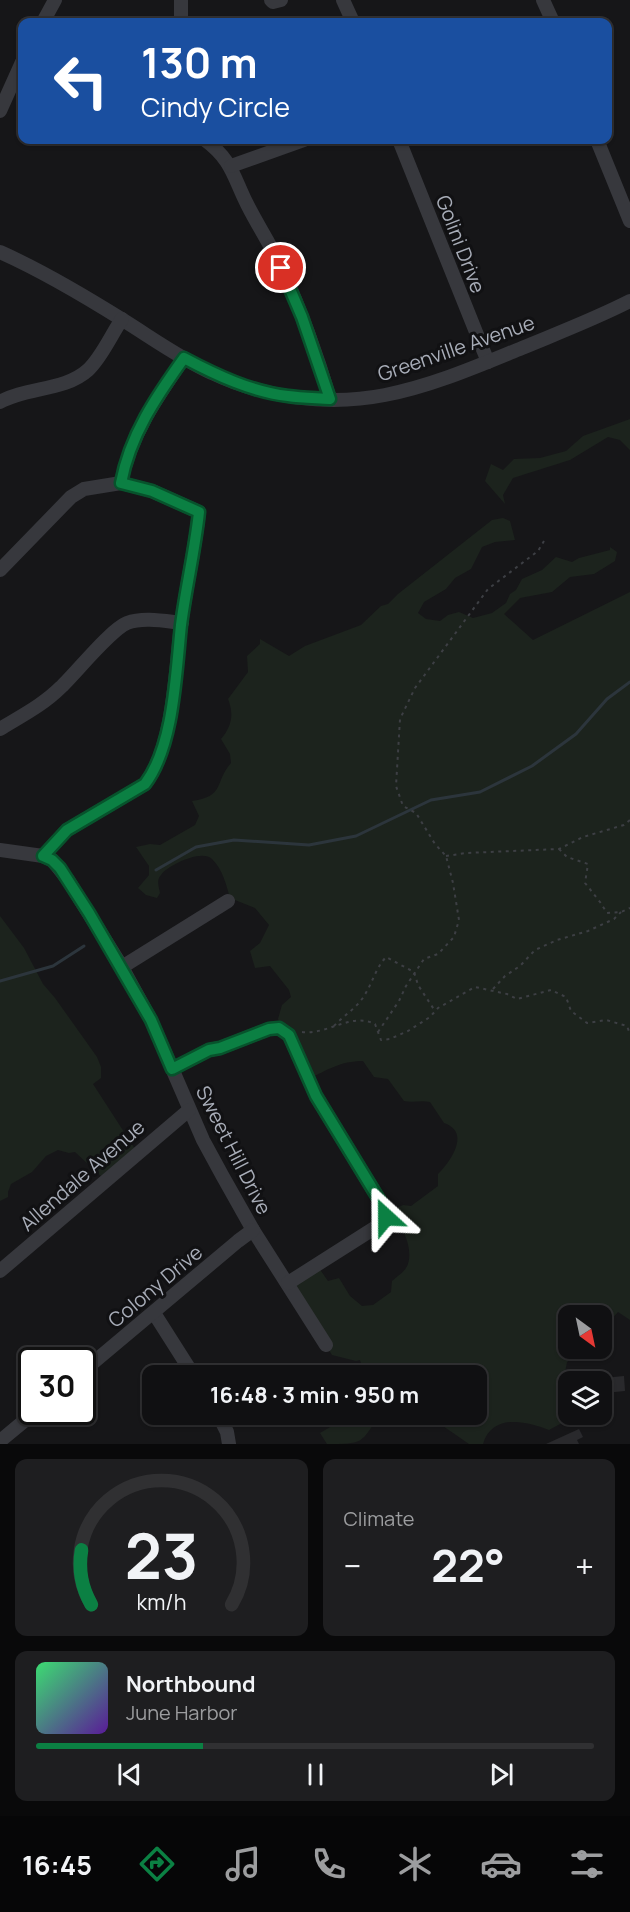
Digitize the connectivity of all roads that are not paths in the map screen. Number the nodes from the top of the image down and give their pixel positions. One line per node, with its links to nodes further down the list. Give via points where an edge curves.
1 (55, 0): 7 (street)
2 (181, 0): 8 (street)
3 (271, 0): 4 (street)
4 (281, 0)
5 (343, 0): 9 (street)
6 (543, 0): 10 (street)
7 (45, 18)
8 (181, 18)
9 (351, 18)
10 (551, 18)
11 (18, 71): 12 (street)
12 (0, 111)
13 (211, 144): 17 (street)
14 (293, 144): 17 (street)
15 (401, 144): 23 (street, Golini Drive)
16 (599, 144): 18 (street)
17 (231, 166): 24 (street, via 294,297)
18 (630, 221)
19 (0, 252): 21 (street, Greenville Avenue)
20 (630, 301): 23 (street, Greenville Avenue)
21 (122, 319): 22 (street, Greenville Avenue); 25 (street, via 80,376)
22 (184, 358): 24 (street, Greenville Avenue, via 213,374 263,391); 26 (street, via 140,428 129,450)
23 (488, 362): 24 (street, Greenville Avenue, via 385,395)
24 (330, 399)
25 (0, 402)
26 (121, 483): 27 (street, via 84,489 71,498); 28 (street, via 152,491 199,512)
27 (0, 570)
28 (182, 623): 29 (street, via 125,624 61,688); 31 (street, via 163,748 154,772 145,784 67,830)
29 (0, 729)
30 (0, 850): 31 (street)
31 (43, 856): 33 (street, Sweet Hill Drive, via 60,868)
32 (228, 901): 33 (street)
33 (122, 967): 34 (street, Sweet Hill Drive, via 155,1027)
34 (172, 1069): 35 (street, Sweet Hill Drive); 38 (street, via 209,1050 279,1028 289,1035 316,1096 383,1206 384,1222)
35 (189, 1110): 36 (street, Sweet Hill Drive); 37 (street, Allendale Avenue)
36 (254, 1230): 38 (street, Sweet Hill Drive); 39 (street, Colony Drive)
37 (0, 1271)
38 (288, 1283): 40 (street, Sweet Hill Drive)
39 (154, 1313): 41 (street, Colony Drive); 42 (street)
40 (326, 1345)
41 (96, 1361)
42 (187, 1365)
43 (19, 1425): 45 (street)
44 (224, 1425): 46 (street)
45 (0, 1441)
46 (229, 1444)

